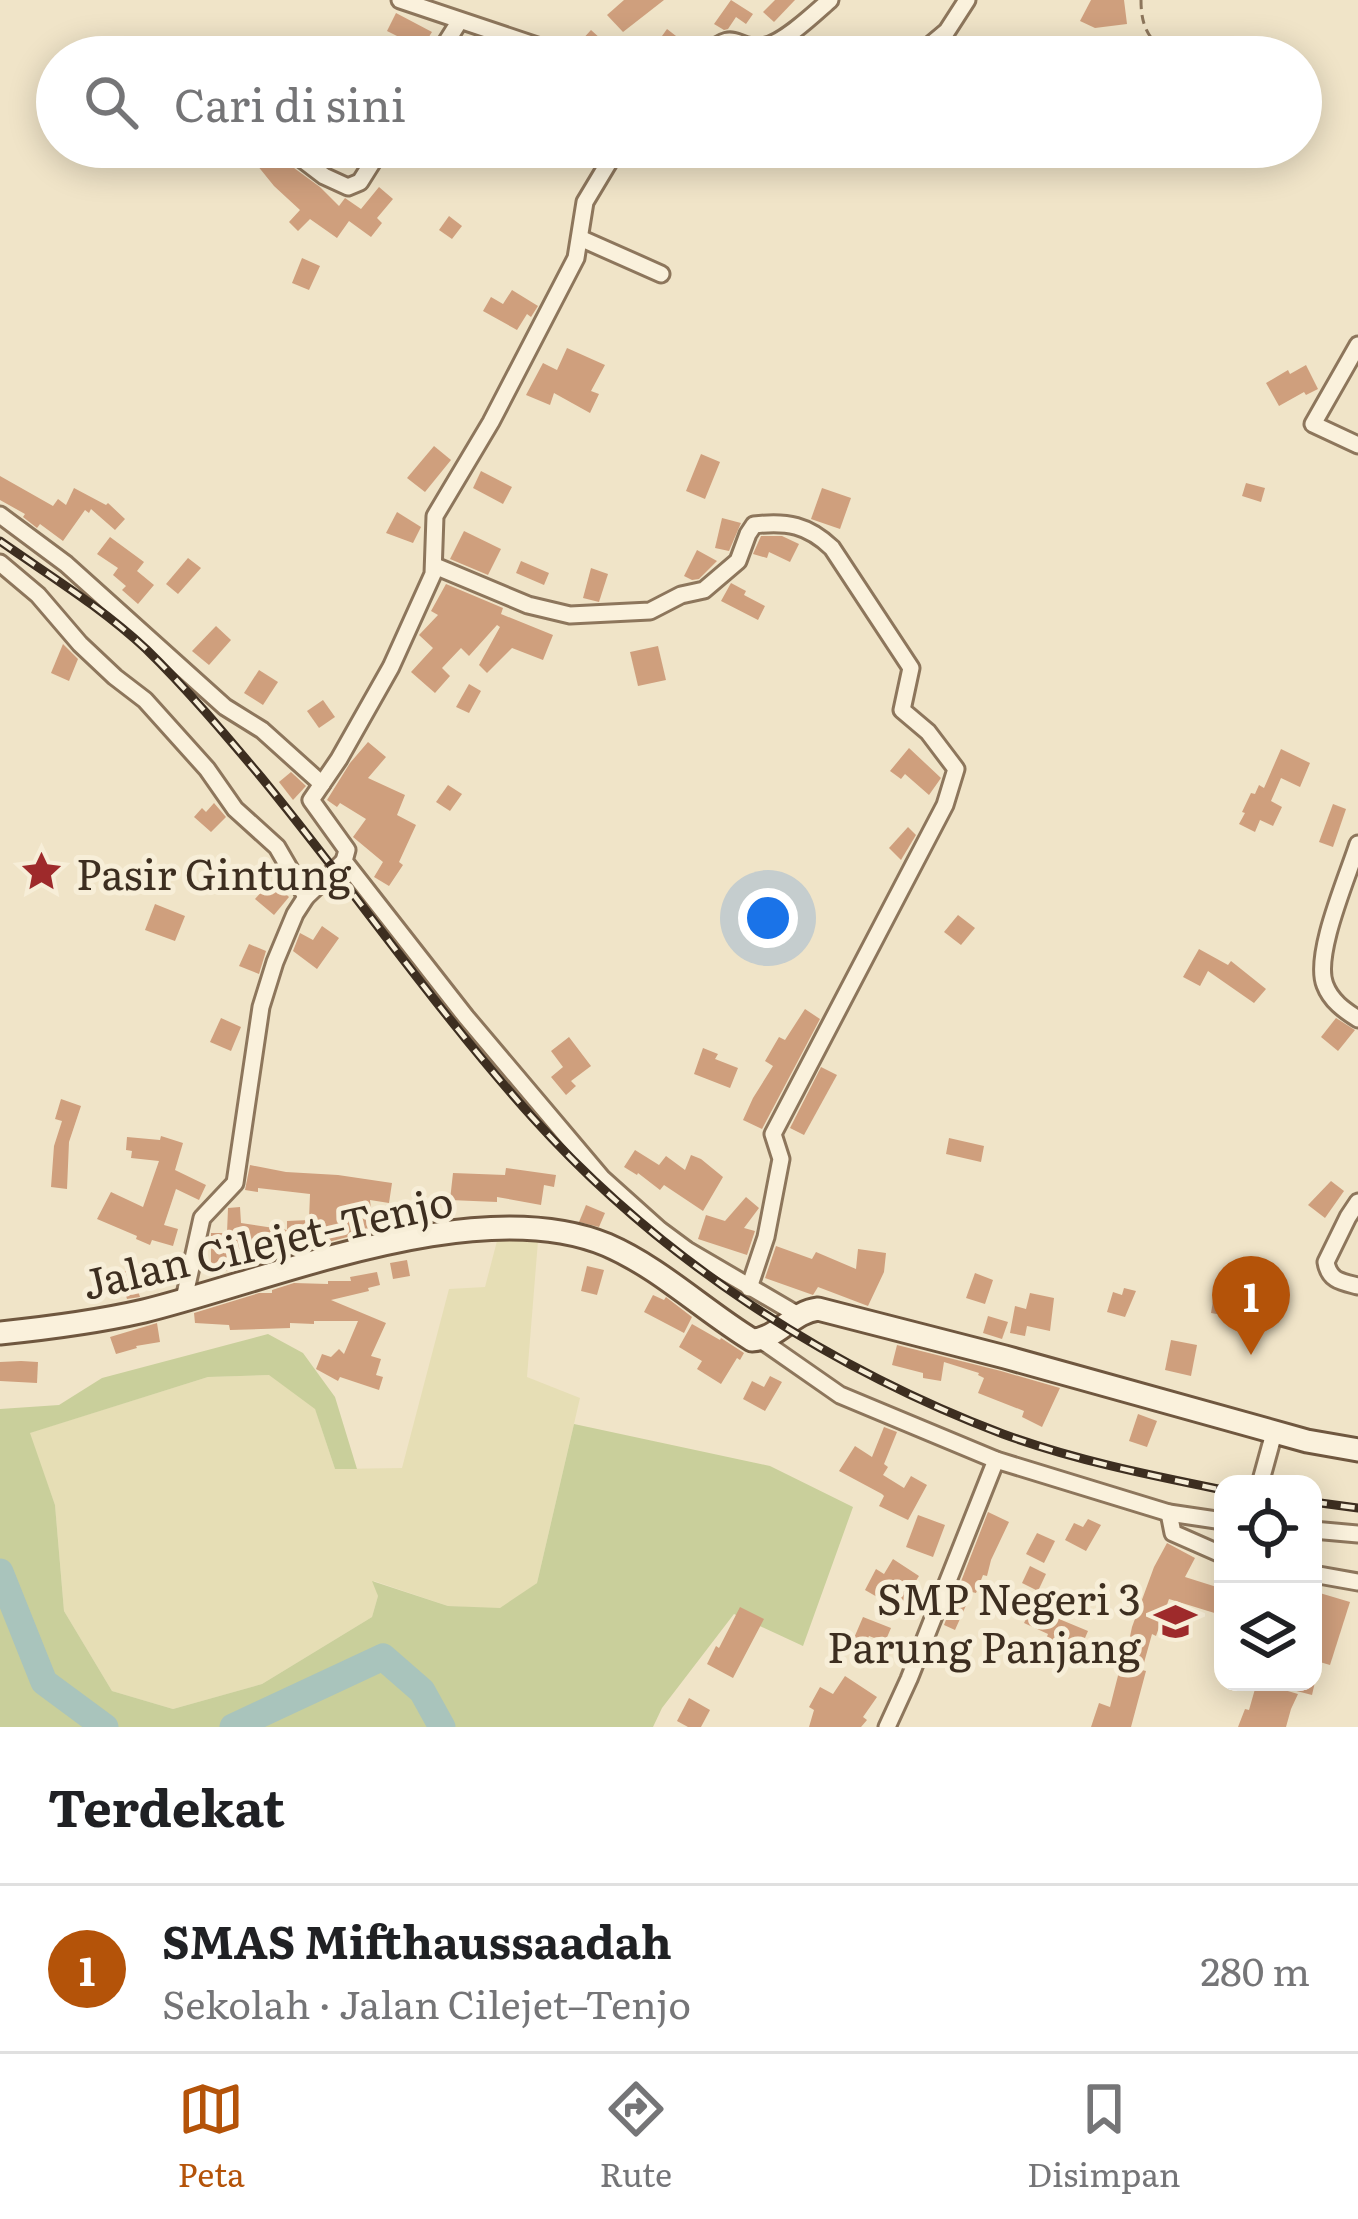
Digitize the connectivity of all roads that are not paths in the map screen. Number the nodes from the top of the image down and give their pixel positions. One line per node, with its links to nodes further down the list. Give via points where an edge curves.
1 (400, 0): 4 (street)
2 (830, 0): 7 (street)
3 (967, 0): 8 (street)
4 (459, 22): 5 (street); 6 (street)
5 (450, 36)
6 (503, 36)
7 (783, 36)
8 (942, 36)
9 (313, 168): 10 (street, via 348,187)
10 (369, 168)
11 (605, 168): 12 (street, via 585,202)
12 (580, 238): 13 (street); 18 (street, via 527,356 435,516)
13 (661, 274)
14 (1358, 345): 15 (street, via 1313,424)
15 (1358, 445)
16 (0, 515): 19 (street)
17 (0, 562): 22 (street, via 146,700 235,809 277,847)
18 (434, 566): 19 (street, via 391,668); 26 (street, via 570,616 650,611 704,590 738,561 754,525 801,526 832,548 911,668 902,710 956,769 945,805 773,1134 782,1159)
19 (322, 784): 21 (street, via 311,800 346,850)
20 (1358, 844): 23 (street, via 1321,958 1325,987)
21 (344, 861): 22 (street); 26 (street, via 602,1178 660,1230)
22 (306, 897): 27 (street, via 261,1007 235,1183 202,1218)
23 (1358, 1019)
24 (1358, 1202): 25 (street, via 1326,1262 1336,1280)
25 (1358, 1286)
26 (749, 1288): 28 (street)
27 (184, 1299): 29 (main road, Jalan Cilejet–Tenjo, via 74,1326); 30 (main road, Jalan Cilejet–Tenjo, via 392,1242 521,1228 607,1245)
28 (798, 1315): 30 (main road); 31 (main road, via 824,1311)
29 (0, 1333)
30 (761, 1340): 33 (street, via 852,1401)
31 (1274, 1432): 32 (main road); 34 (street)
32 (1358, 1450)
33 (996, 1460): 35 (street); 42 (street)
34 (1262, 1475)
35 (1168, 1514): 36 (street); 39 (street, via 1173,1533)
36 (1214, 1520)
37 (1322, 1531): 38 (street)
38 (1358, 1534)
39 (1214, 1551)
40 (1322, 1576): 41 (street)
41 (1358, 1582)
42 (886, 1727)

